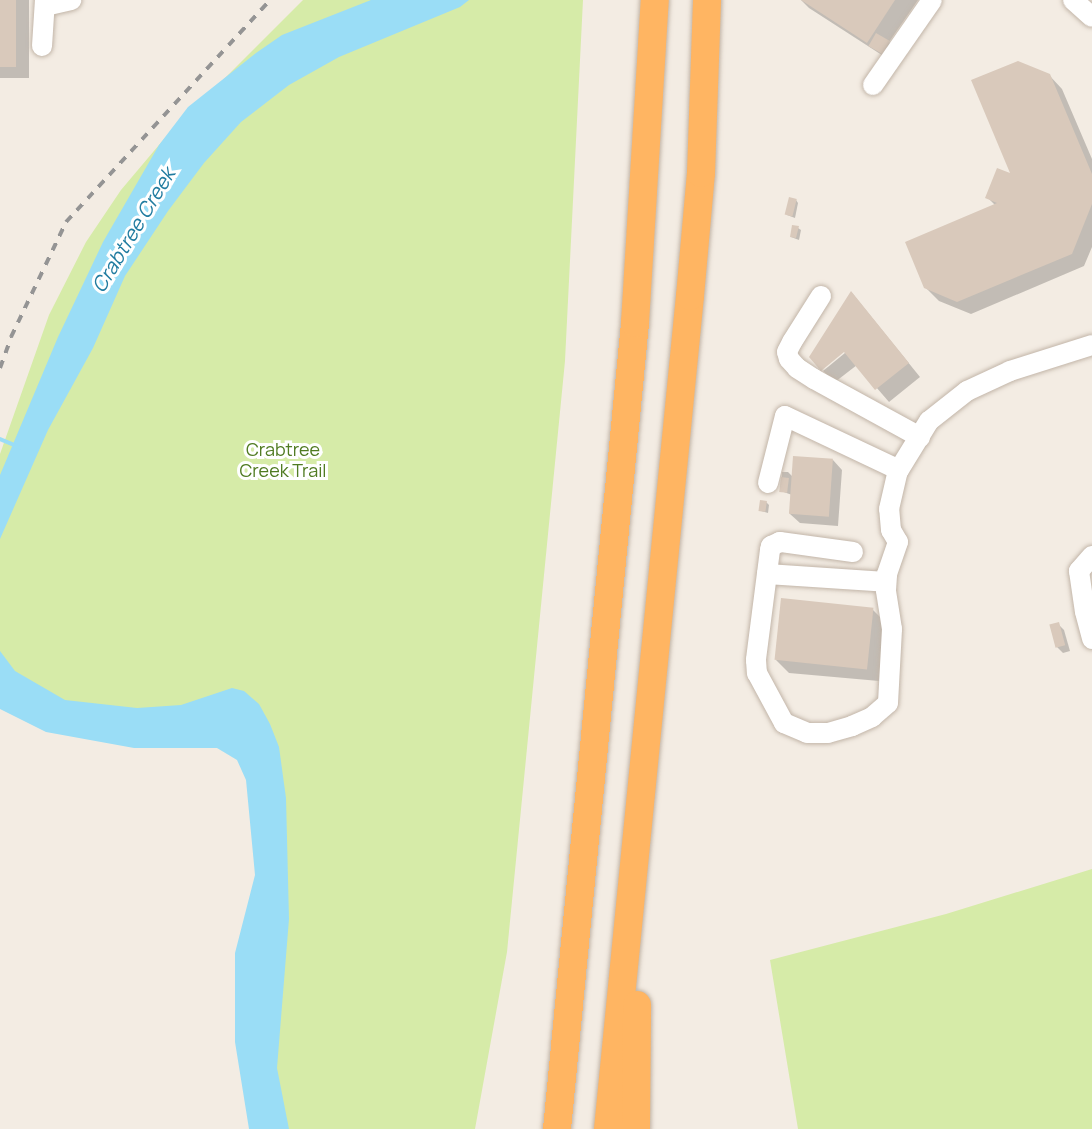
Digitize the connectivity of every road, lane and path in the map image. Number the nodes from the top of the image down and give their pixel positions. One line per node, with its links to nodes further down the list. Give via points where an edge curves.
1 (71, 0): 6 (street)
2 (655, 0): 20 (highway, via 635,324)
3 (707, 0): 21 (highway, via 699,195)
4 (932, 0): 9 (street)
5 (1073, 0): 7 (street)
6 (45, 3): 8 (street)
7 (1092, 17)
8 (42, 46)
9 (873, 85)
10 (821, 296): 12 (street, via 792,342 787,352 789,359 814,379)
11 (1092, 345): 12 (street, via 1010,371 967,391 930,421)
12 (920, 437): 13 (street)
13 (899, 470): 14 (street, via 785,416); 18 (street, via 889,509 891,530 898,542)
14 (768, 483)
15 (853, 552): 17 (street, via 780,542 771,546)
16 (1092, 556): 19 (street, via 1079,571)
17 (767, 574): 18 (street); 18 (street, via 756,660 758,673 784,723 807,733 828,733 852,726 872,717 888,703 892,629)
18 (886, 582)
19 (1092, 639)
20 (591, 801): 22 (highway); 23 (highway)
21 (638, 838): 24 (highway); 25 (highway)
22 (537, 1129)
23 (557, 1129)
24 (608, 1129)
25 (636, 1129)

